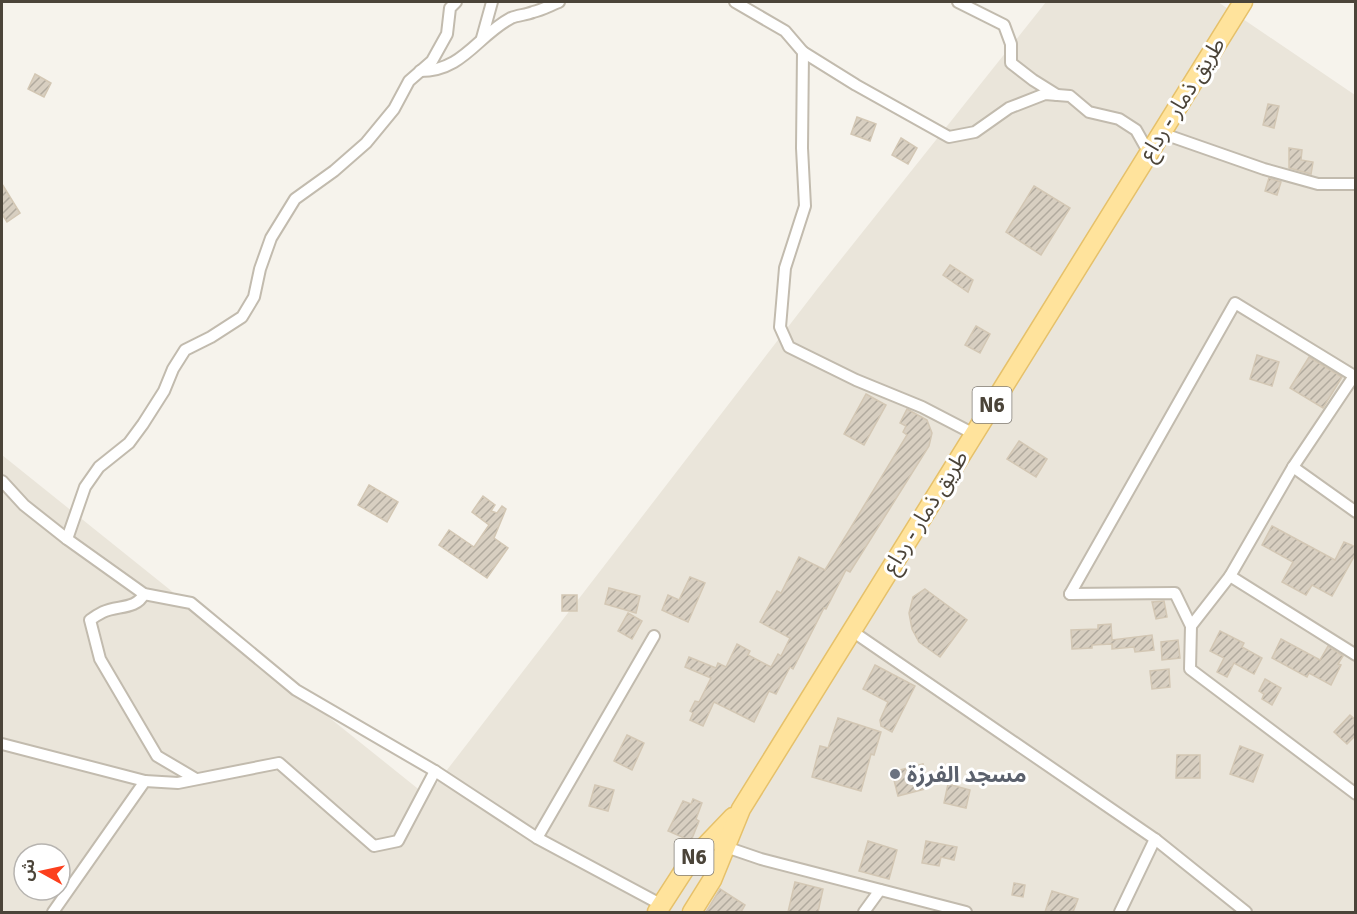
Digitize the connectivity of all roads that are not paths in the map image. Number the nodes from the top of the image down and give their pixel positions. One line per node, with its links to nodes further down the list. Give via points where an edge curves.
1 (456, 2): 9 (street, via 450,8 447,34 432,61)
2 (492, 2): 7 (street)
3 (559, 2): 7 (street, via 512,17)
4 (735, 2): 8 (street, via 785,31)
5 (958, 2): 10 (street, via 1004,25 1011,44 1011,63)
6 (1243, 2): 11 (main road, طريق ذمار - رداع / N6)
7 (482, 41): 9 (street, via 455,63)
8 (802, 52): 10 (street, via 949,137 975,132 1009,108 1045,94); 15 (street, via 805,206 784,268 780,327 789,347)
9 (420, 71): 19 (street, via 366,143 296,199 271,238 254,297 242,317 185,350 143,424 129,443 99,467 85,487)
10 (1057, 95): 12 (street, via 1070,96 1089,112 1119,119 1136,130)
11 (1161, 133): 12 (main road, طريق ذمار - رداع / N6); 13 (street, via 1318,184)
12 (1149, 153): 15 (main road, طريق ذمار - رداع / N6)
13 (1356, 184)
14 (1355, 377): 16 (street); 22 (street, via 1235,303 1070,594 1175,593)
15 (974, 434): 23 (main road, طريق ذمار - رداع / N6)
16 (1293, 467): 18 (street); 20 (street)
17 (2, 480): 19 (street, via 24,505)
18 (1356, 512)
19 (67, 539): 21 (street)
20 (1230, 576): 22 (street); 25 (street)
21 (144, 594): 27 (street, via 191,603 296,690); 28 (street, via 134,604 104,611 90,620 100,659 157,756)
22 (1191, 626): 30 (street, via 1190,669)
23 (852, 631): 32 (street); 33 (main road, طريق ذمار - رداع / N6)
24 (654, 636): 31 (street)
25 (1356, 655)
26 (2, 744): 29 (street)
27 (435, 771): 28 (street, via 398,841 374,846 279,763); 31 (street)
28 (196, 780): 29 (street)
29 (145, 782): 36 (street)
30 (1356, 794)
31 (537, 838): 35 (street)
32 (1155, 839): 40 (street); 41 (street)
33 (718, 844): 34 (street); 35 (main road, N6, via 688,864); 37 (main road, N6, via 712,880)
34 (880, 890): 38 (street); 39 (street)
35 (660, 909)
36 (53, 912)
37 (692, 912)
38 (864, 912)
39 (966, 912)
40 (1120, 912)
41 (1246, 912)

